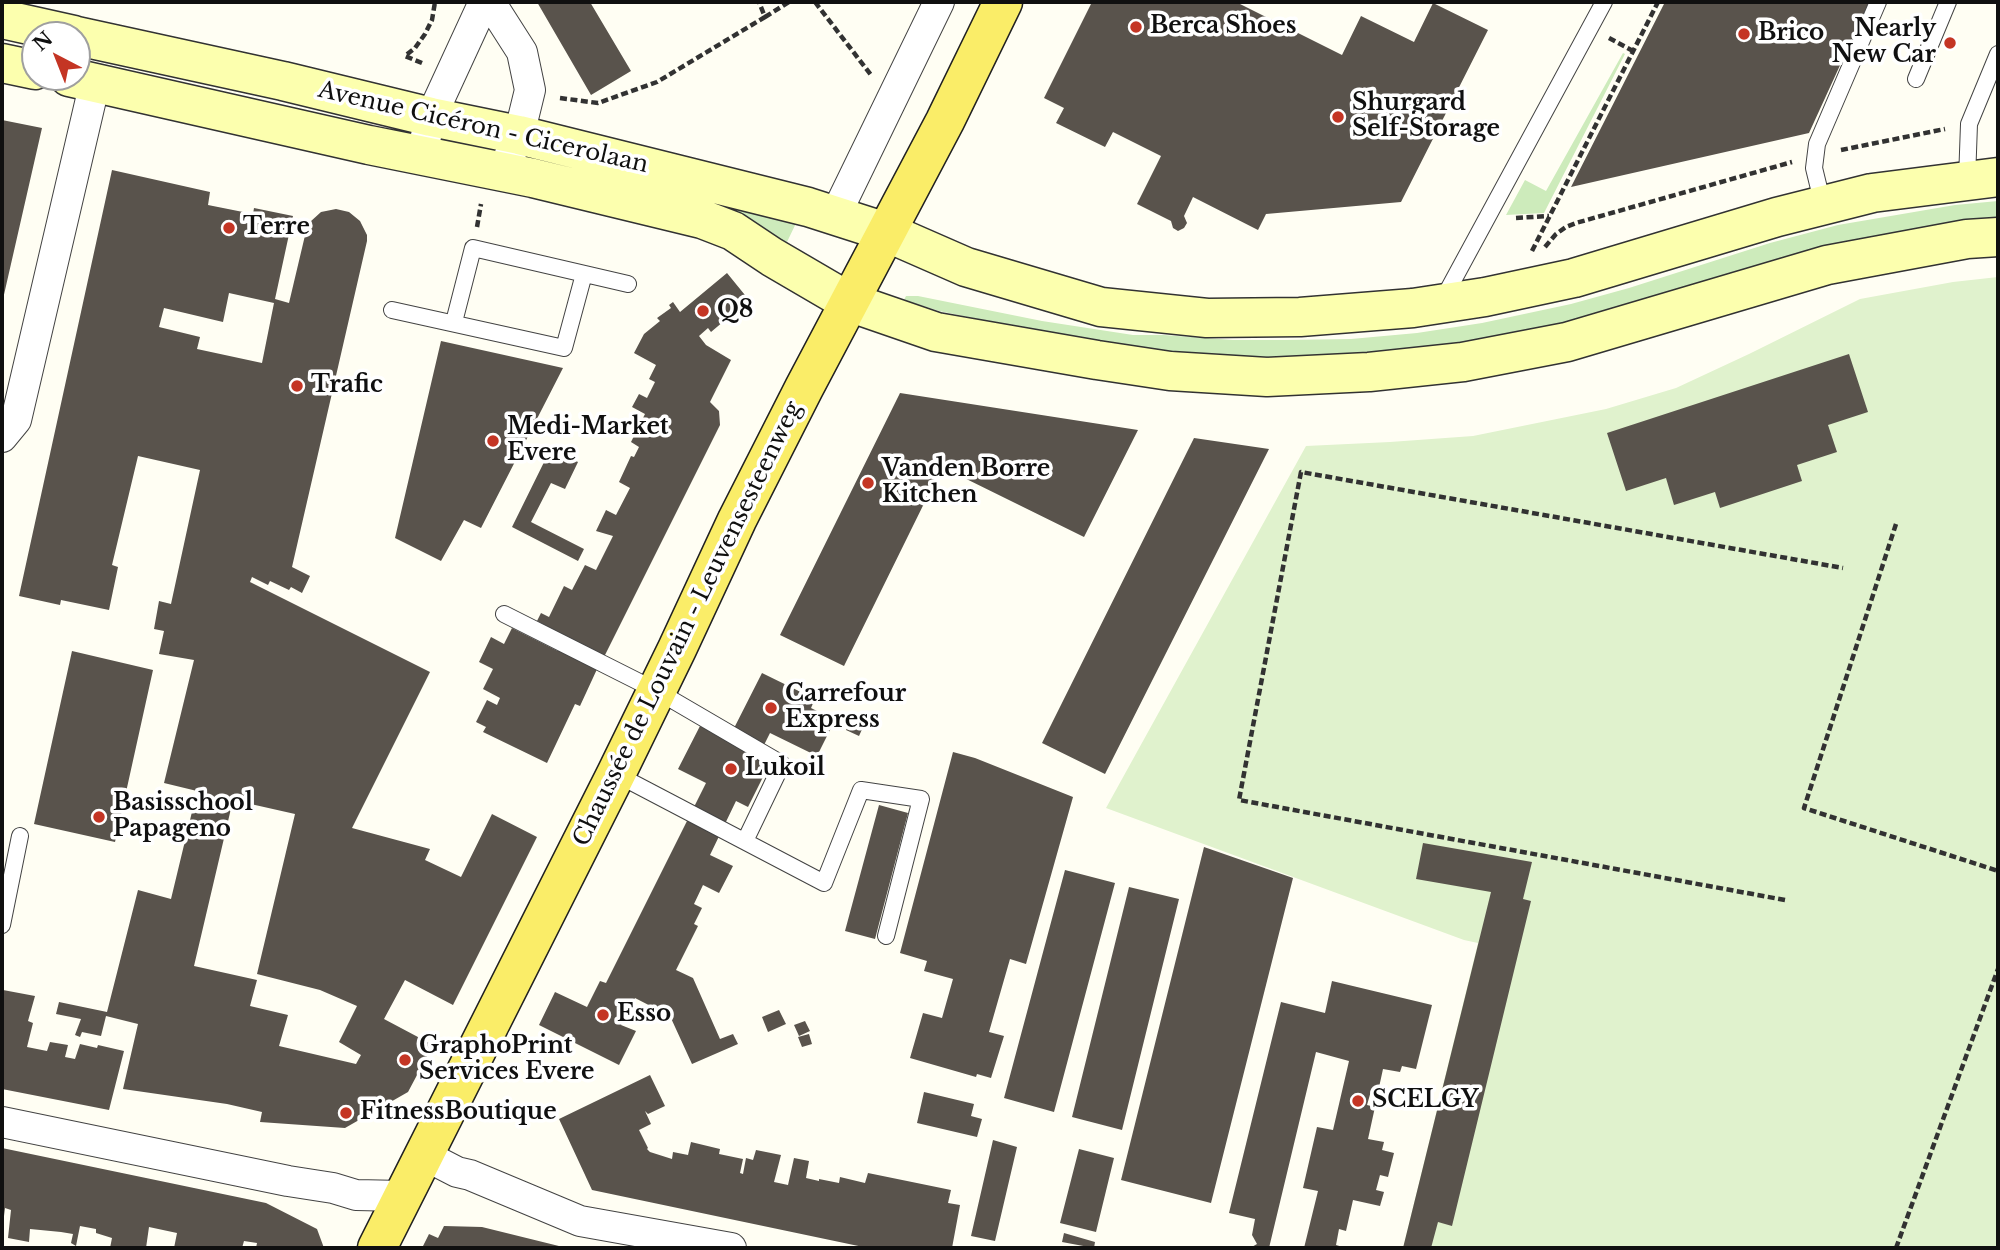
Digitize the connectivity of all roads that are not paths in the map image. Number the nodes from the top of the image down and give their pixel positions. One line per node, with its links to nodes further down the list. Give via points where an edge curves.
1 (484, 2): 17 (street)
2 (489, 2): 18 (street, via 522,52 530,90)
3 (939, 2): 23 (street)
4 (1003, 2): 24 (main road, Chaussée de Louvain - Leuvensesteenweg)
5 (1604, 2): 29 (lane)
6 (1878, 2): 22 (lane, via 1822,130 1814,169)
7 (1948, 2): 14 (lane)
8 (2, 19): 9 (main road, Avenue Cicéron - Cicerolaan)
9 (21, 23)
10 (91, 38): 17 (main road, Avenue Cicéron - Cicerolaan)
11 (1998, 54): 21 (lane, via 1969,124)
12 (2, 63): 13 (main road)
13 (21, 67)
14 (1916, 79)
15 (91, 82): 19 (main road, Avenue Cicéron - Cicerolaan)
16 (80, 91): 32 (street, via 16,420)
17 (431, 117): 18 (main road, Avenue Cicéron - Cicerolaan); 19 (street)
18 (519, 135): 20 (street); 23 (main road, Avenue Cicéron - Cicerolaan)
19 (421, 155): 20 (main road, Avenue Cicéron - Cicerolaan)
20 (502, 172): 28 (main road, Avenue Cicéron - Cicerolaan, via 702,219 733,231)
21 (1983, 178): 22 (main road, Avenue Cicéron - Cicerolaan, via 1872,193)
22 (1823, 205): 29 (main road, Avenue Cicéron - Cicerolaan, via 1574,278)
23 (835, 216): 24 (main road, Avenue Cicéron - Cicerolaan)
24 (886, 232): 28 (main road, Chaussée de Louvain - Leuvensesteenweg); 29 (main road, Avenue Cicéron - Cicerolaan, via 965,267 1101,307 1142,313 1300,317)
25 (1998, 237): 28 (main road, Avenue Cicéron - Cicerolaan, via 1827,265 1567,342 1463,362 1369,372 1267,377 1170,371 936,332)
26 (584, 274): 27 (lane); 31 (lane, via 564,348); 31 (lane, via 473,248)
27 (628, 284)
28 (849, 302): 34 (main road, Chaussée de Louvain - Leuvensesteenweg, via 737,520)
29 (1441, 304)
30 (392, 310): 31 (lane)
31 (454, 322)
32 (2, 437)
33 (504, 614): 34 (lane)
34 (657, 691): 35 (main road, Chaussée de Louvain - Leuvensesteenweg); 37 (lane, via 782,764)
35 (616, 774): 37 (lane); 41 (main road, Chaussée de Louvain - Leuvensesteenweg)
36 (20, 836): 38 (lane)
37 (745, 841): 39 (lane, via 824,883 861,790 921,799)
38 (2, 925)
39 (886, 936)
40 (2, 1122): 42 (street, via 356,1195)
41 (424, 1155): 42 (main road, Chaussée de Louvain - Leuvensesteenweg); 44 (street, via 580,1221)
42 (403, 1196): 43 (main road, Chaussée de Louvain - Leuvensesteenweg)
43 (377, 1248)
44 (731, 1248)

